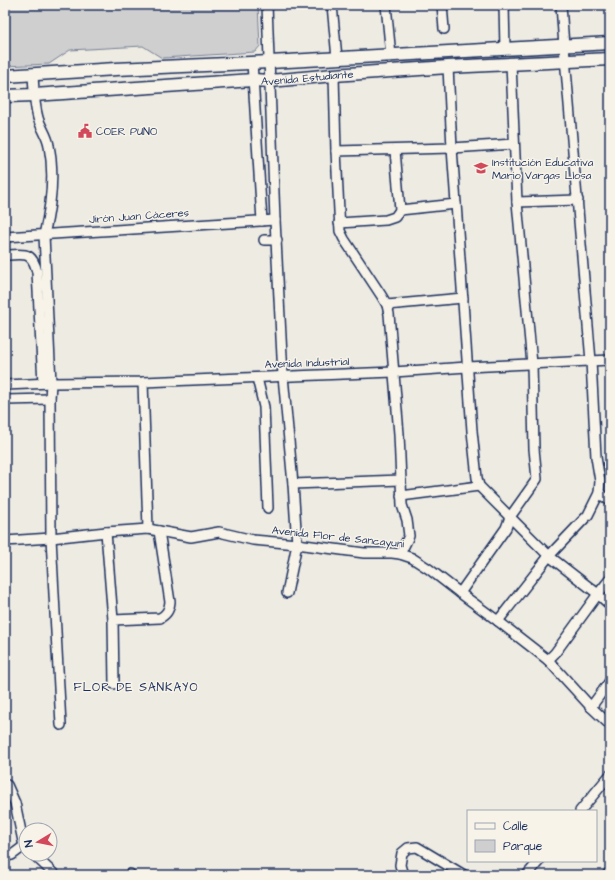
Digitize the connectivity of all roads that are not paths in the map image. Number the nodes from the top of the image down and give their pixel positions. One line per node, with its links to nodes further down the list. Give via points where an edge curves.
1 (267, 5): 16 (street)
2 (332, 5): 12 (street)
3 (386, 5): 11 (street)
4 (442, 5): 7 (street)
5 (504, 5): 10 (street)
6 (561, 5): 9 (street)
7 (444, 29)
8 (610, 44): 9 (street, Avenida Estudiante)
9 (564, 46): 10 (street, Avenida Estudiante); 14 (street)
10 (505, 49): 11 (street, Avenida Estudiante)
11 (391, 56): 12 (street, Avenida Estudiante)
12 (337, 58): 16 (street, Avenida Estudiante)
13 (610, 59): 14 (street, Avenida Estudiante)
14 (566, 61): 17 (street, Avenida Estudiante); 30 (street)
15 (252, 62): 16 (street, Avenida Estudiante); 19 (street, Avenida Estudiante); 22 (street)
16 (270, 62): 23 (street)
17 (511, 64): 18 (street, Avenida Estudiante); 26 (street)
18 (448, 67): 20 (street, Avenida Estudiante); 27 (street)
19 (33, 75): 21 (street, Avenida Estudiante); 24 (street)
20 (334, 75): 23 (street, Avenida Estudiante); 29 (street)
21 (5, 76)
22 (253, 80): 23 (street, Avenida Estudiante); 24 (street, Avenida Estudiante); 35 (street)
23 (270, 81): 34 (street)
24 (34, 95): 25 (street, Avenida Estudiante); 37 (street, via 38,118 49,145 52,162 51,198)
25 (5, 96)
26 (514, 144): 27 (street); 31 (street)
27 (452, 148): 28 (street); 32 (street)
28 (395, 150): 29 (street); 33 (street)
29 (336, 151): 36 (street)
30 (578, 200): 31 (street); 45 (street)
31 (517, 202): 46 (street)
32 (456, 204): 33 (street); 42 (street)
33 (400, 210): 36 (street, via 395,217 386,220)
34 (275, 220): 35 (street, Jirón Juan Cáceres); 40 (street)
35 (262, 221): 37 (street, Jirón Juan Cáceres)
36 (340, 223): 43 (street, via 344,239)
37 (44, 235): 38 (street, Jirón Juan Cáceres); 52 (street)
38 (5, 237)
39 (264, 240): 40 (street)
40 (277, 240): 49 (street)
41 (5, 255): 52 (street, via 24,255 31,257 35,263)
42 (463, 298): 43 (street); 47 (street)
43 (386, 305): 48 (street)
44 (610, 360): 45 (street, Avenida Industrial)
45 (591, 361): 46 (street, Avenida Industrial); 59 (street)
46 (532, 364): 47 (street, Avenida Industrial); 63 (street, via 537,479)
47 (467, 367): 48 (street, Avenida Industrial); 58 (street)
48 (394, 372): 49 (street, Avenida Industrial); 56 (street)
49 (283, 376): 50 (street, Avenida Industrial); 57 (street)
50 (257, 378): 51 (street, Avenida Industrial); 62 (street, via 264,407)
51 (143, 382): 52 (street, Avenida Industrial); 64 (street)
52 (47, 383): 53 (street, Avenida Industrial); 55 (street)
53 (5, 385)
54 (5, 400): 55 (street)
55 (50, 400): 67 (street)
56 (401, 480): 57 (street); 60 (street)
57 (293, 484): 69 (street)
58 (479, 486): 60 (street); 63 (street)
59 (599, 493): 61 (street); 71 (street, via 588,515)
60 (401, 496): 70 (street, via 410,536)
61 (610, 501)
62 (268, 508)
63 (510, 518): 71 (street); 74 (street, via 506,528)
64 (148, 529): 65 (street, Avenida Flor de Sancayuni); 66 (street, Avenida Flor de Sancayuni)
65 (106, 532): 67 (street, Avenida Flor de Sancayuni); 77 (street)
66 (159, 532): 69 (street, Avenida Flor de Sancayuni, via 191,537 219,532 253,540); 77 (street, via 170,609 160,618)
67 (51, 538): 68 (street, Avenida Flor de Sancayuni); 83 (street)
68 (5, 541)
69 (297, 544): 70 (street, Avenida Flor de Sancayuni, via 364,553); 73 (street)
70 (400, 554): 74 (street, Avenida Flor de Sancayuni, via 429,569)
71 (549, 556): 75 (street); 78 (street)
72 (610, 579): 75 (street)
73 (287, 592)
74 (460, 593): 78 (street, Avenida Flor de Sancayuni)
75 (598, 594): 76 (street); 79 (street, via 556,653)
76 (610, 605)
77 (113, 620): 81 (street)
78 (498, 620): 79 (street, Avenida Flor de Sancayuni)
79 (548, 660): 82 (street, Avenida Flor de Sancayuni)
80 (610, 681): 82 (street)
81 (114, 684)
82 (591, 706): 84 (street, Avenida Flor de Sancayuni)
83 (61, 725)
84 (610, 725)
85 (610, 775): 87 (street)
86 (5, 784): 88 (street, via 15,803)
87 (581, 810)
88 (19, 822)
89 (18, 851): 90 (street)
90 (5, 856)
91 (41, 862): 94 (street)
92 (538, 862): 97 (street)
93 (610, 872): 98 (street)
94 (55, 875)
95 (403, 875): 96 (street, via 400,865 402,853 408,848 417,847)
96 (464, 875)
97 (528, 875)
98 (607, 875)

